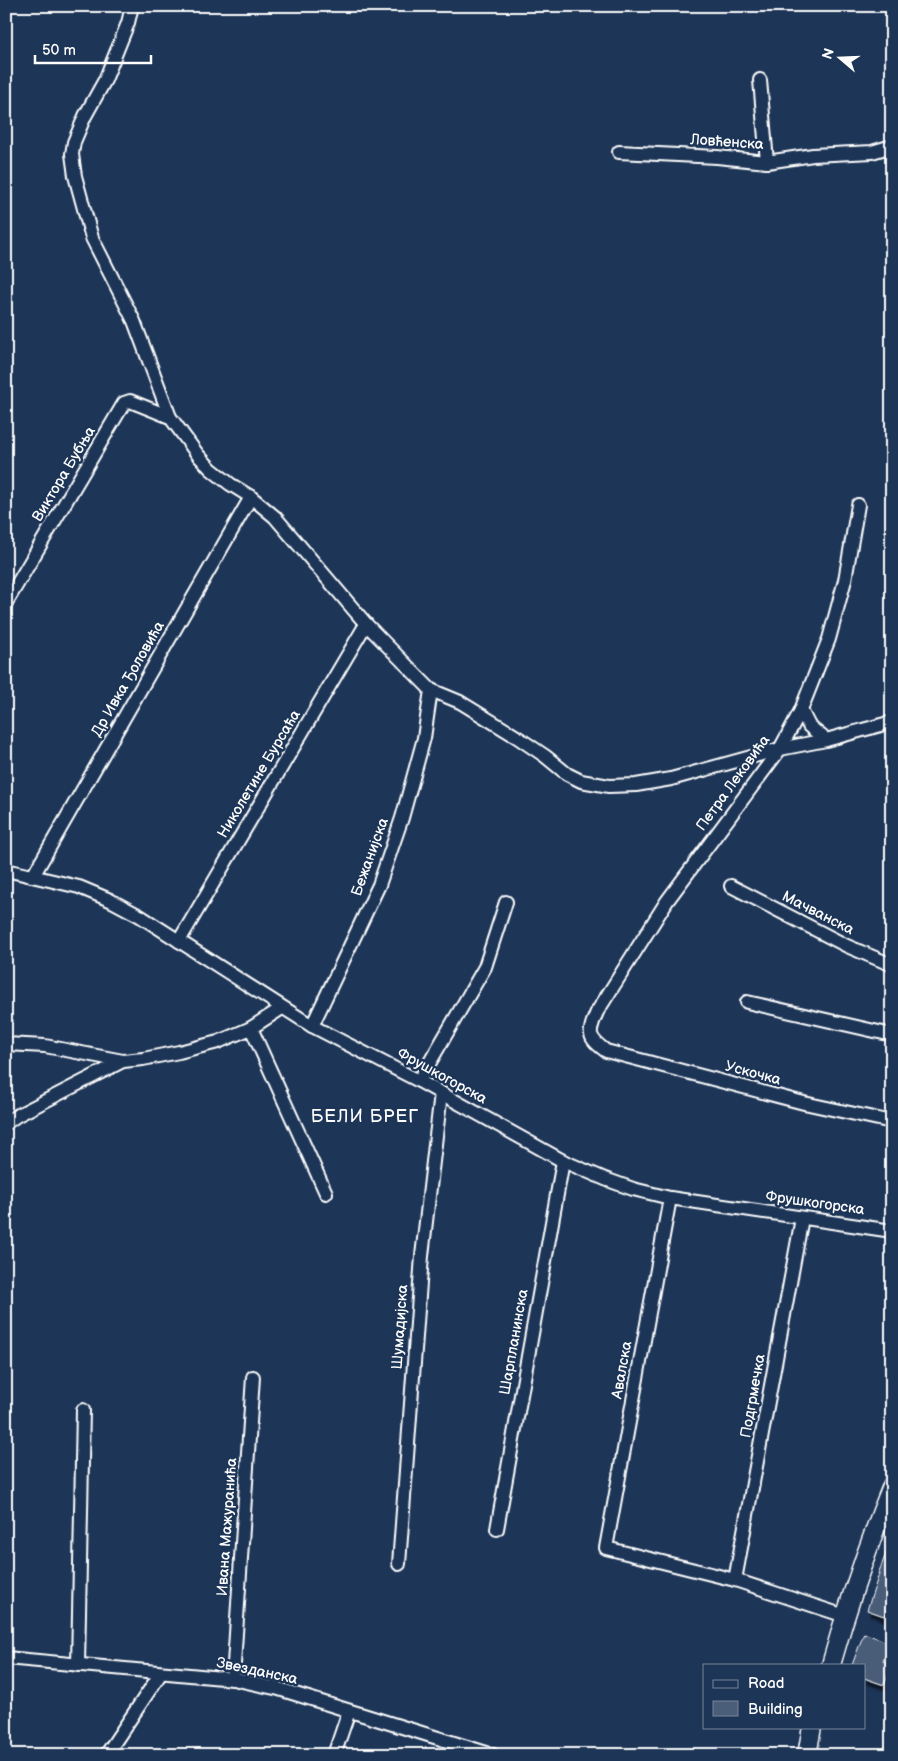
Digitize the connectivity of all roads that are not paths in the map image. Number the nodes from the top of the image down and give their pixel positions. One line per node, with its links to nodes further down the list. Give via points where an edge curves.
1 (132, 6): 6 (street, via 105,80 78,130 72,154 92,238 134,321)
2 (760, 80): 5 (street)
3 (892, 146): 5 (street, Ловћенска, via 872,152 813,155)
4 (619, 152): 5 (street, Ловћенска)
5 (767, 162)
6 (170, 417): 7 (street, via 211,469); 9 (street, Виктора Бубња, via 130,401 124,403)
7 (251, 497): 10 (street, via 275,517); 17 (street, Др Ивка Ђоловића)
8 (858, 505): 12 (street, Петра Лековића, via 830,639)
9 (6, 603)
10 (366, 624): 11 (street); 20 (street, Николетине Бурсаћа)
11 (431, 690): 15 (street, via 460,702 517,737 567,774 581,781 609,786 636,785 691,774); 24 (street, Бежанијска, via 424,738 380,885)
12 (801, 710): 14 (street, via 809,726); 15 (street, Петра Лековића)
13 (892, 722): 14 (street)
14 (826, 740): 15 (street)
15 (780, 749): 28 (street, Петра Лековића, via 667,901 597,1012 590,1036)
16 (6, 870): 17 (street, Фрушкогорска)
17 (33, 876): 20 (street, Фрушкогорска, via 79,887 110,900)
18 (731, 886): 21 (street, Мачванска, via 847,946)
19 (506, 902): 30 (street, via 485,967)
20 (179, 940): 23 (street, Фрушкогорска)
21 (892, 964)
22 (747, 1002): 26 (street)
23 (282, 1008): 24 (street, Фрушкогорска); 25 (street)
24 (312, 1026): 30 (street, Фрушкогорска)
25 (251, 1028): 29 (street, via 218,1042 179,1052); 35 (street)
26 (892, 1035)
27 (6, 1044): 29 (street, via 44,1046)
28 (606, 1051): 32 (street, Ускочка, via 804,1103)
29 (123, 1060): 33 (street)
30 (419, 1081): 31 (street, Фрушкогорска)
31 (441, 1093): 34 (street, Фрушкогорска); 43 (street, Шумадијска, via 422,1256)
32 (892, 1122)
33 (6, 1123)
34 (563, 1161): 36 (street, Фрушкогорска, via 615,1182); 42 (street, Шарпланинска)
35 (326, 1193)
36 (670, 1198): 37 (street, Фрушкогорска); 44 (street, Авалска, via 606,1548)
37 (802, 1218): 38 (street, Фрушкогорска); 44 (street, Подгрмечка)
38 (892, 1231)
39 (253, 1377): 50 (street, Ивана Мажуранића)
40 (83, 1410): 48 (street)
41 (892, 1486): 45 (main road)
42 (497, 1530)
43 (398, 1564)
44 (735, 1580): 45 (street)
45 (845, 1616): 47 (main road)
46 (6, 1658): 48 (street, Звезданска)
47 (830, 1664)
48 (78, 1665): 49 (street, Звезданска)
49 (162, 1672): 50 (street, Звезданска); 54 (street)
50 (233, 1679): 51 (street, Звезданска, via 279,1689)
51 (349, 1712): 53 (street, Звезданска); 55 (street)
52 (812, 1728): 56 (main road)
53 (487, 1754)
54 (106, 1755)
55 (334, 1755)
56 (807, 1755)

